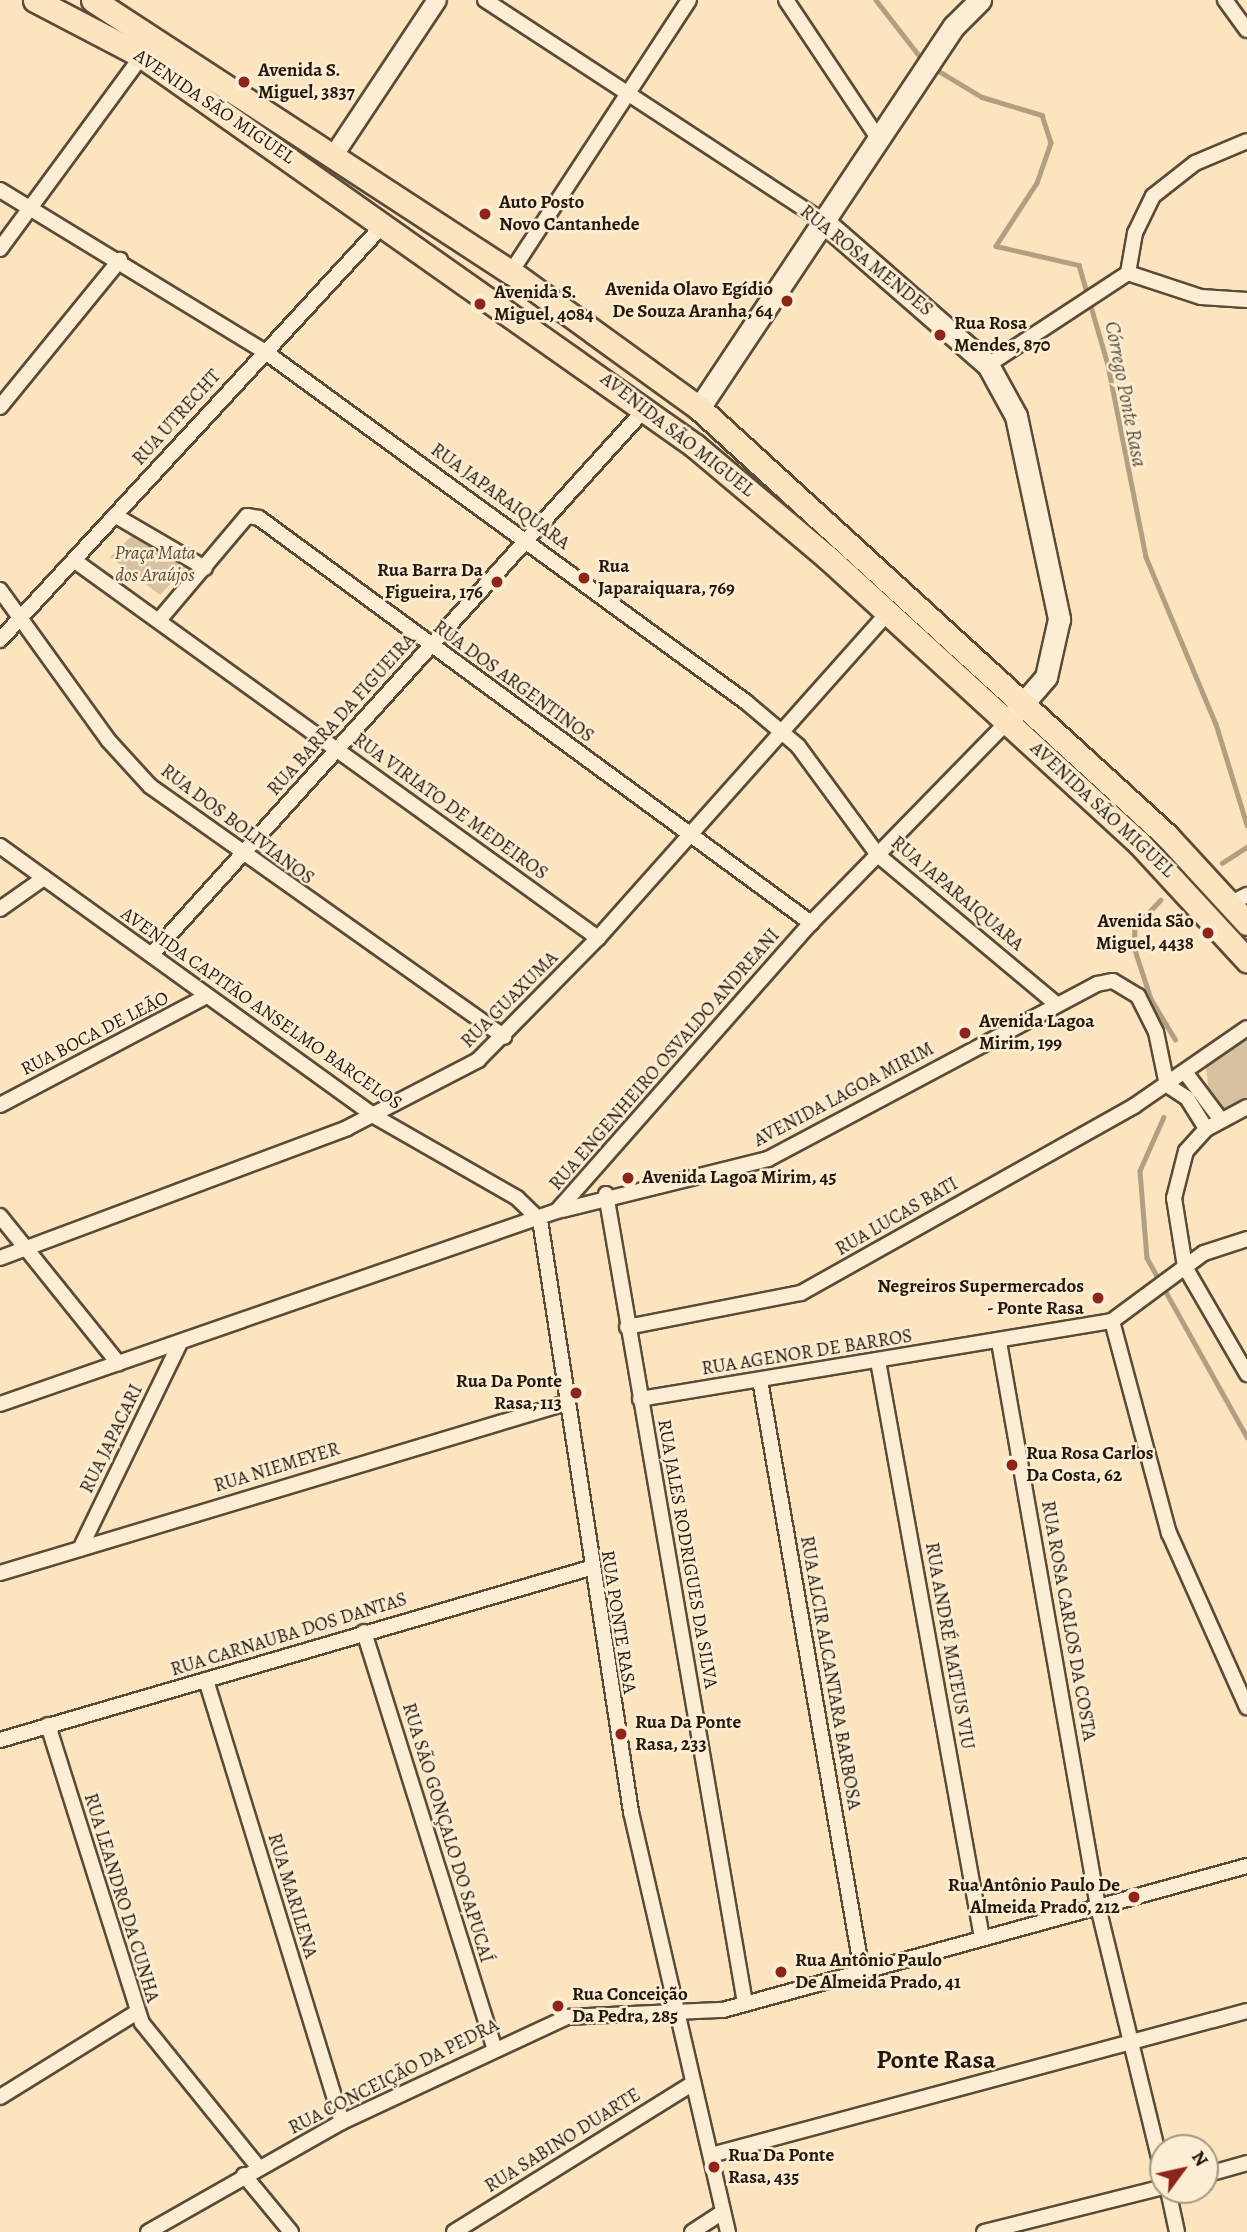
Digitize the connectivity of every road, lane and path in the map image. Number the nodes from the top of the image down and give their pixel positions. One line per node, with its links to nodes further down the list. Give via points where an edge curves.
1 (35, 0): 10 (main road, AVENIDA SÃO MIGUEL)
2 (93, 0): 14 (main road, AVENIDA SÃO MIGUEL)
3 (437, 0): 14 (street)
4 (485, 0): 11 (street, RUA ROSA MENDES)
5 (689, 0): 11 (street)
6 (786, 0): 12 (street)
7 (1225, 0): 9 (street)
8 (974, 2): 12 (main road)
9 (1247, 30)
10 (142, 56): 16 (street); 18 (main road, AVENIDA SÃO MIGUEL)
11 (629, 93): 17 (street, RUA ROSA MENDES); 21 (street)
12 (878, 138): 17 (main road)
13 (1247, 141): 22 (street, via 1195,163 1153,195 1135,233)
14 (334, 155): 21 (main road, AVENIDA SÃO MIGUEL)
15 (0, 190): 16 (street, RUA JAPARAIQUARA)
16 (34, 206): 19 (street); 20 (street, RUA JAPARAIQUARA)
17 (824, 222): 25 (main road, RUA ROSA MENDES); 29 (main road)
18 (384, 224): 24 (street, RUA UTRECHT); 26 (main road, AVENIDA SÃO MIGUEL)
19 (0, 249)
20 (120, 260): 24 (street, RUA JAPARAIQUARA); 27 (street)
21 (511, 272): 29 (main road, AVENIDA SÃO MIGUEL)
22 (1128, 273): 23 (street, via 1201,296); 25 (street)
23 (1247, 300)
24 (264, 351): 30 (street, RUA UTRECHT); 31 (street, RUA JAPARAIQUARA)
25 (988, 365): 40 (main road, RUA ROSA MENDES, via 1030,459 1058,605 1053,658)
26 (617, 385): 28 (main road, AVENIDA SÃO MIGUEL); 29 (main road, via 681,422)
27 (0, 407)
28 (646, 408): 31 (street, RUA BARRA DA FIGUEIRA); 35 (main road, AVENIDA SÃO MIGUEL)
29 (698, 408): 40 (main road, AVENIDA SÃO MIGUEL)
30 (116, 516): 32 (street, RUA UTRECHT); 33 (street)
31 (530, 541): 39 (street, RUA BARRA DA FIGUEIRA); 42 (street, RUA JAPARAIQUARA)
32 (75, 561): 36 (street, RUA UTRECHT); 37 (street, RUA VIRIATO DE MEDEIROS)
33 (205, 568): 37 (street); 39 (street, RUA DOS ARGENTINOS, via 253,515)
34 (0, 590): 36 (street, RUA DOS BOLIVIANOS)
35 (888, 612): 41 (main road, AVENIDA SÃO MIGUEL); 42 (street, RUA GUAXUMA)
36 (20, 618): 38 (street, RUA UTRECHT); 46 (street, RUA DOS BOLIVIANOS, via 132,768)
37 (160, 619): 43 (street, RUA VIRIATO DE MEDEIROS)
38 (0, 640)
39 (431, 646): 43 (street, RUA BARRA DA FIGUEIRA); 44 (street, RUA DOS ARGENTINOS)
40 (1026, 705): 41 (main road, RUA ROSA MENDES); 49 (main road, AVENIDA SÃO MIGUEL)
41 (1007, 722): 47 (street, RUA ENGENHEIRO OSVALDO ANDREANI); 55 (main road, AVENIDA SÃO MIGUEL, via 1175,877)
42 (785, 732): 44 (street, RUA GUAXUMA); 47 (street, RUA JAPARAIQUARA)
43 (337, 748): 46 (street, RUA BARRA DA FIGUEIRA); 53 (street, RUA VIRIATO DE MEDEIROS)
44 (690, 833): 51 (street, RUA DOS ARGENTINOS); 53 (street, RUA GUAXUMA)
45 (0, 846): 48 (street, AVENIDA CAPITÃO ANSELMO BARCELOS)
46 (242, 855): 54 (street, RUA BARRA DA FIGUEIRA); 59 (street, RUA DOS BOLIVIANOS)
47 (878, 855): 51 (street, RUA ENGENHEIRO OSVALDO ANDREANI); 57 (street, RUA JAPARAIQUARA)
48 (44, 878): 50 (street); 54 (street, AVENIDA CAPITÃO ANSELMO BARCELOS)
49 (1239, 899): 52 (main road, AVENIDA SÃO MIGUEL)
50 (0, 909)
51 (811, 923): 68 (street, RUA ENGENHEIRO OSVALDO ANDREANI)
52 (1247, 923)
53 (597, 938): 59 (street, RUA GUAXUMA)
54 (151, 955): 56 (street, AVENIDA CAPITÃO ANSELMO BARCELOS)
55 (1247, 960)
56 (207, 996): 62 (street, RUA BOCA DE LEÃO); 64 (street, AVENIDA CAPITÃO ANSELMO BARCELOS)
57 (1055, 1003): 61 (street, AVENIDA LAGOA MIRIM, via 1097,984 1126,986 1147,1009); 67 (street, AVENIDA LAGOA MIRIM, via 768,1159)
58 (1247, 1028): 60 (street, RUA LUCAS BATI)
59 (504, 1037): 64 (street, RUA GUAXUMA, via 465,1070)
60 (1185, 1072): 61 (street, RUA LUCAS BATI); 65 (street)
61 (1167, 1085): 66 (street, via 1187,1098); 76 (street, RUA LUCAS BATI, via 801,1293)
62 (0, 1105)
63 (1247, 1107): 65 (street)
64 (374, 1116): 70 (street, AVENIDA CAPITÃO ANSELMO BARCELOS, via 517,1198); 72 (street, RUA GUAXUMA)
65 (1221, 1120): 66 (street)
66 (1206, 1129): 74 (street, via 1177,1173)
67 (606, 1194): 68 (street, AVENIDA LAGOA MIRIM); 76 (street, RUA JALES RODRIGUES DA SILVA)
68 (557, 1211): 70 (street, RUA ENGENHEIRO OSVALDO ANDREANI)
69 (0, 1216): 72 (street)
70 (540, 1220): 78 (street, RUA ENGENHEIRO OSVALDO ANDREANI); 84 (street, RUA PONTE RASA)
71 (1247, 1239): 74 (street, RUA AGENOR DE BARROS, via 1210,1250)
72 (26, 1250): 73 (street, RUA GUAXUMA); 80 (street)
73 (0, 1258)
74 (1181, 1270): 75 (street, RUA AGENOR DE BARROS); 81 (street)
75 (1112, 1321): 77 (street, RUA AGENOR DE BARROS); 91 (street, via 1169,1533)
76 (627, 1327): 83 (street, RUA JALES RODRIGUES DA SILVA)
77 (999, 1342): 79 (street, RUA AGENOR DE BARROS); 95 (street, RUA ROSA CARLOS DA COSTA)
78 (178, 1345): 80 (street, RUA ENGENHEIRO OSVALDO ANDREANI); 86 (street, RUA JAPACARI)
79 (877, 1361): 82 (street, RUA AGENOR DE BARROS); 96 (street, RUA ANDRÉ MATEUS VIU)
80 (118, 1363): 85 (street, RUA ENGENHEIRO OSVALDO ANDREANI)
81 (1247, 1374)
82 (760, 1380): 83 (street, RUA AGENOR DE BARROS); 97 (street, RUA ALCIR ALCANTARA BARBOSA)
83 (640, 1399): 98 (street, RUA JALES RODRIGUES DA SILVA)
84 (566, 1403): 86 (street, RUA NIEMEYER); 87 (street, RUA PONTE RASA)
85 (0, 1404)
86 (80, 1549): 88 (street, RUA NIEMEYER)
87 (590, 1568): 89 (street, RUA CARNAUBA DOS DANTAS); 101 (street, RUA PONTE RASA, via 631,1812)
88 (0, 1573)
89 (364, 1632): 90 (street, RUA CARNAUBA DOS DANTAS); 103 (street, RUA SÃO GONÇALO DO SAPUCAÍ)
90 (206, 1680): 92 (street, RUA CARNAUBA DOS DANTAS); 106 (street, RUA MARILENA)
91 (1247, 1707)
92 (48, 1726): 93 (street, RUA CARNAUBA DOS DANTAS); 100 (street, RUA LEANDRO DA CUNHA)
93 (0, 1740)
94 (1247, 1866): 95 (street, RUA CONCEIÇÃO DA PEDRA)
95 (1098, 1907): 96 (street, RUA CONCEIÇÃO DA PEDRA); 102 (street, RUA ROSA CARLOS DA COSTA)
96 (982, 1938): 97 (street, RUA CONCEIÇÃO DA PEDRA)
97 (862, 1972): 98 (street, RUA CONCEIÇÃO DA PEDRA)
98 (745, 2003): 101 (street, RUA CONCEIÇÃO DA PEDRA)
99 (1247, 2011): 102 (street)
100 (136, 2012): 105 (street); 110 (street, RUA LEANDRO DA CUNHA)
101 (675, 2015): 103 (street, RUA CONCEIÇÃO DA PEDRA, via 590,2012); 104 (street, RUA PONTE RASA)
102 (1128, 2043): 107 (street, RUA ROSA CARLOS DA COSTA); 108 (street)
103 (494, 2046): 106 (street, RUA CONCEIÇÃO DA PEDRA)
104 (692, 2083): 108 (street, RUA PONTE RASA); 118 (street, RUA SABINO DUARTE)
105 (0, 2097)
106 (342, 2122): 110 (street, RUA CONCEIÇÃO DA PEDRA)
107 (1152, 2134)
108 (711, 2155): 115 (street, RUA PONTE RASA)
109 (1247, 2164): 111 (street)
110 (259, 2168): 112 (street, RUA CONCEIÇÃO DA PEDRA)
111 (1219, 2171)
112 (244, 2175): 116 (street, RUA CONCEIÇÃO DA PEDRA); 117 (street)
113 (1149, 2191): 121 (street)
114 (1171, 2204): 122 (street)
115 (723, 2212): 119 (street); 120 (street, RUA PONTE RASA)
116 (148, 2232)
117 (291, 2232)
118 (454, 2232)
119 (692, 2232)
120 (727, 2232)
121 (986, 2232)
122 (1177, 2232)

